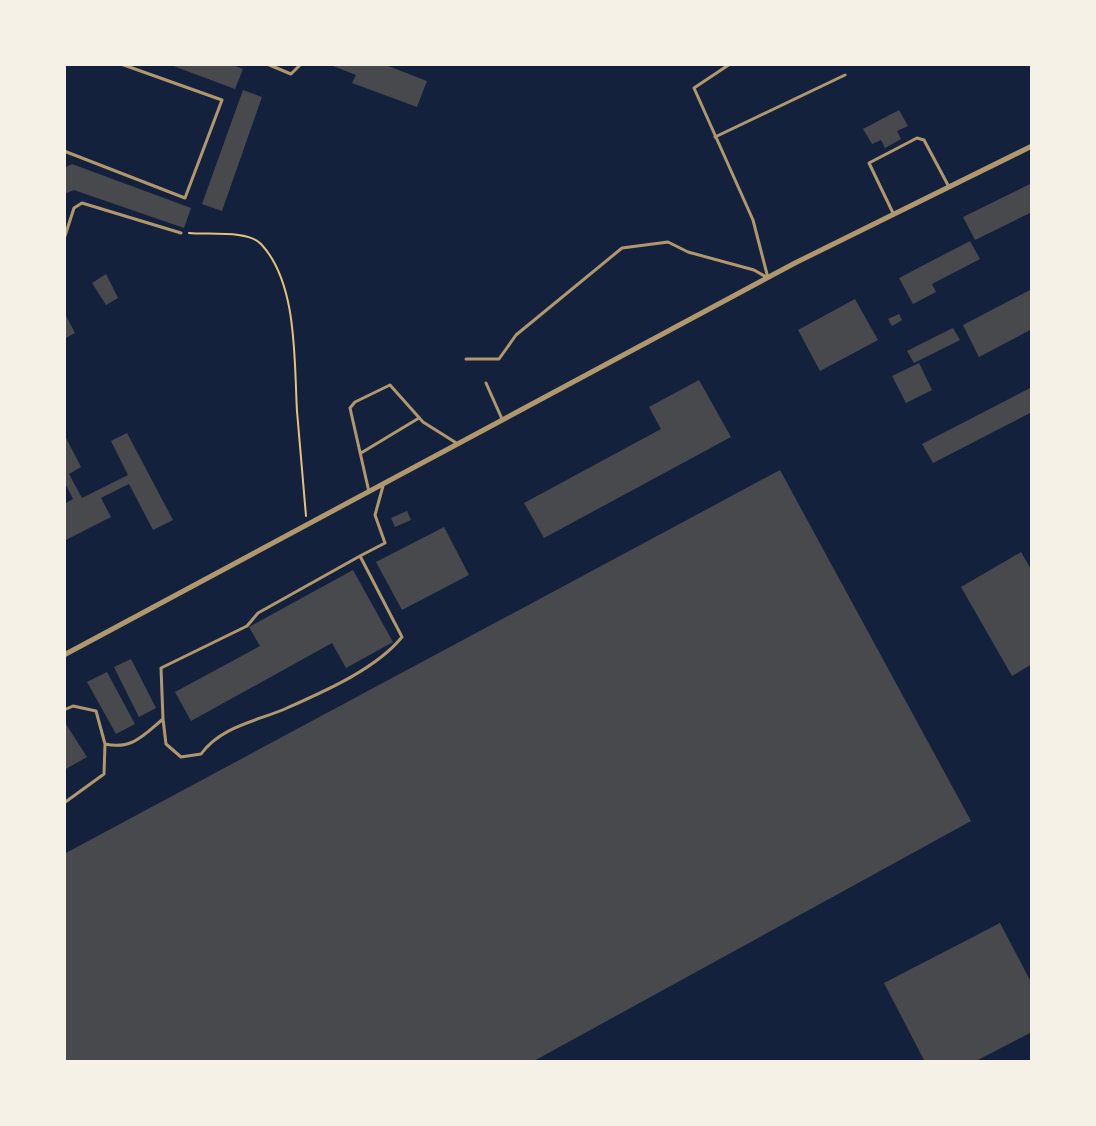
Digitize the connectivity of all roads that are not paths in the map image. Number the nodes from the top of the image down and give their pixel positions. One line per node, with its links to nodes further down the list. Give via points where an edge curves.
1 (121, 64): 9 (lane, via 222,100 185,198)
2 (267, 64): 5 (lane)
3 (301, 64): 5 (lane, via 291,74)
4 (730, 64): 7 (lane, via 694,88)
5 (279, 66)
6 (845, 75): 7 (lane)
7 (715, 137): 14 (lane, via 753,220)
8 (1032, 146): 10 (street)
9 (64, 151)
10 (949, 187): 11 (street); 11 (lane, via 924,140 917,138 882,155 868,166)
11 (894, 214): 14 (street)
12 (181, 233): 13 (lane, via 82,203 74,208)
13 (64, 239)
14 (768, 278): 15 (lane, via 668,242 622,248 516,335 499,359); 18 (street)
15 (466, 359)
16 (486, 383): 18 (lane)
17 (419, 418): 19 (lane); 20 (lane); 20 (lane, via 390,385 355,402 350,417)
18 (503, 421): 19 (street)
19 (459, 444): 21 (street)
20 (361, 453): 22 (lane)
21 (383, 486): 22 (street); 23 (lane, via 375,515 385,543)
22 (369, 492): 24 (street)
23 (360, 556): 26 (lane, via 269,607 247,626 161,668); 26 (lane, via 402,637 393,648 283,710 266,713 210,742 201,754 181,757 166,744)
24 (64, 655)
25 (64, 710): 27 (lane, via 73,706 96,711)
26 (163, 719): 27 (lane, via 134,744)
27 (105, 744): 28 (lane, via 104,774)
28 (64, 803)

